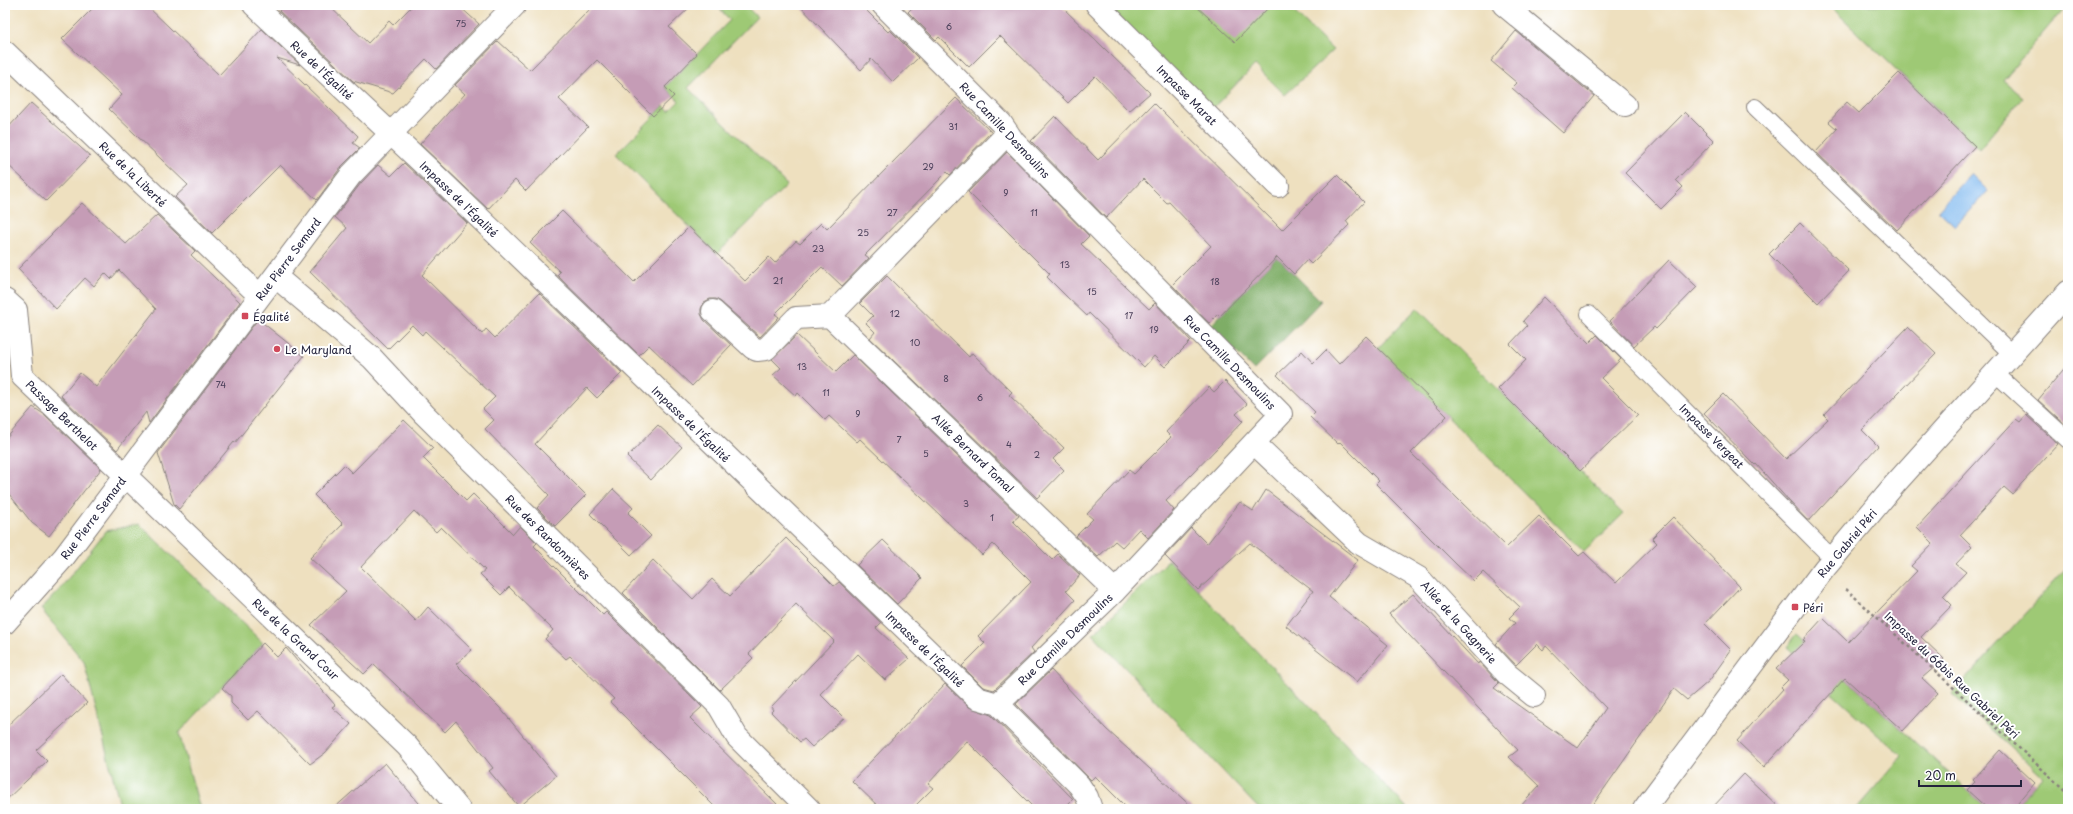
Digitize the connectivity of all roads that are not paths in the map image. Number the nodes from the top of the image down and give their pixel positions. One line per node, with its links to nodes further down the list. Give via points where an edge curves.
1 (254, 5): 10 (street, Rue de l'Égalité)
2 (516, 5): 10 (street, Rue Pierre Semard)
3 (883, 5): 9 (street, Rue Camille Desmoulins)
4 (1097, 5): 11 (street, Impasse Marat)
5 (1504, 5): 7 (street)
6 (5, 52): 14 (street, Rue de la Liberté)
7 (1625, 105)
8 (1755, 107): 19 (lane)
9 (1008, 133): 18 (street); 22 (street, Rue Camille Desmoulins, via 1281,414)
10 (391, 134): 12 (street, Rue Pierre Semard, via 351,175); 28 (street, Impasse de l'Égalité, via 976,698)
11 (1278, 186)
12 (275, 276): 14 (street, Rue Pierre Semard); 30 (street, Rue des Randonnières, via 372,358 424,414 719,706 737,737)
13 (2068, 292): 19 (street, Rue Gabriel Péri)
14 (260, 296): 23 (street, Rue Pierre Semard)
15 (5, 300): 23 (street, Passage Berthelot, via 16,310 22,376)
16 (713, 311): 18 (street, via 753,348 762,350 766,349 796,318)
17 (1589, 314): 24 (lane, Impasse Vergeat)
18 (830, 316): 25 (street, Allée Bernard Tomal)
19 (2012, 354): 20 (street, Rue Gabriel Péri)
20 (1995, 373): 21 (lane); 24 (street, Rue Gabriel Péri, via 1895,484)
21 (2068, 440)
22 (1254, 443): 25 (street, Rue Camille Desmoulins); 27 (street, Allée de la Gagnerie, via 1359,543 1419,578 1511,678)
23 (125, 476): 26 (street, Rue Pierre Semard, via 64,557); 29 (street, Rue de la Grand Cour, via 407,746)
24 (1829, 564): 32 (street, Rue Gabriel Péri)
25 (1115, 591): 28 (street, Rue Camille Desmoulins)
26 (5, 623)
27 (1534, 696)
28 (998, 704): 31 (street, via 1078,785 1087,797)
29 (459, 809)
30 (809, 809)
31 (1091, 809)
32 (1644, 809)

